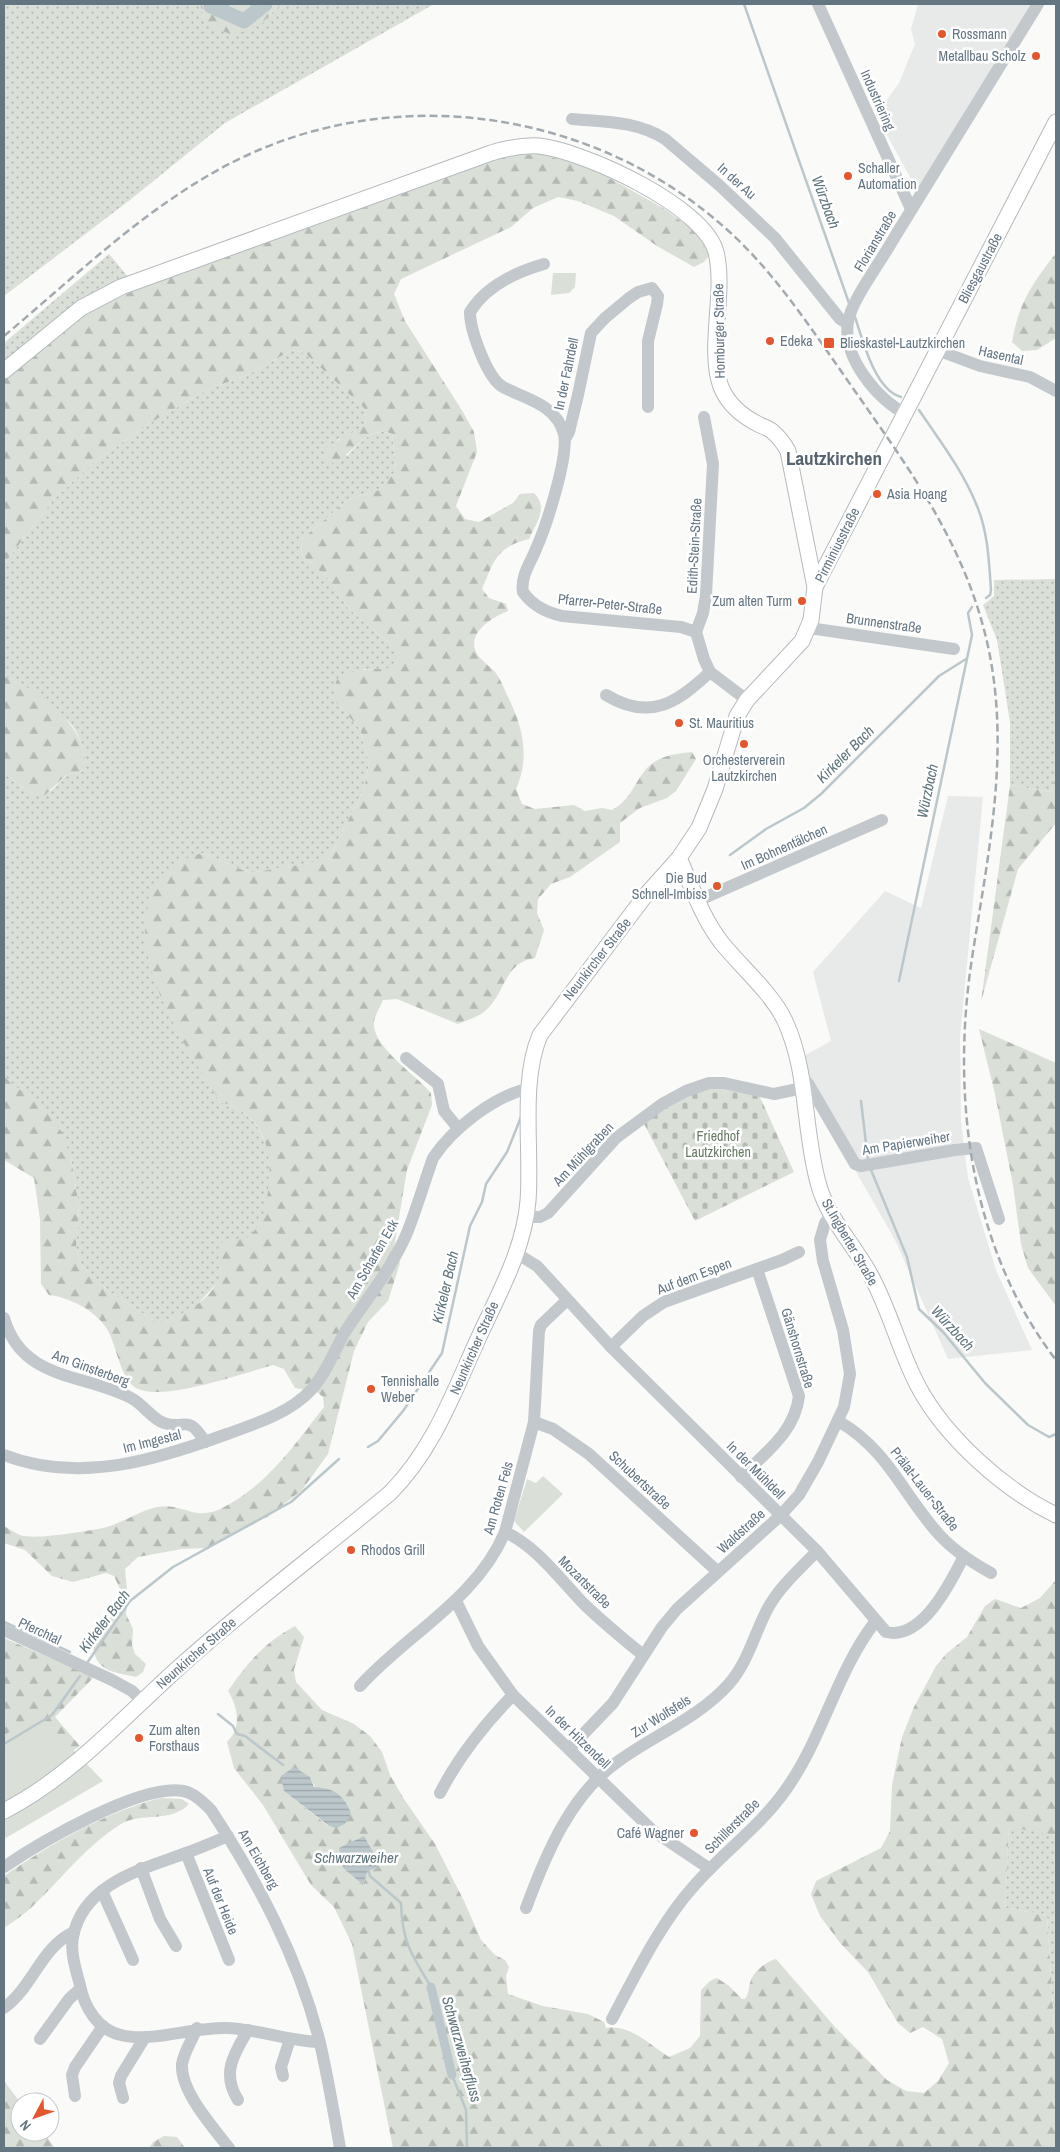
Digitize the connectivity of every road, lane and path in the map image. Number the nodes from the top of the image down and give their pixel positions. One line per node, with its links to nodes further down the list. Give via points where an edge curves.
1 (818, 4): 5 (street, Industriering)
2 (1038, 4): 5 (street, Florianstraße)
3 (572, 119): 7 (street, In der Au, via 630,124 665,139 775,238 840,319)
4 (1056, 122): 8 (main road, Bliesgaustraße)
5 (911, 209): 7 (street, Florianstraße)
6 (544, 264): 14 (street, via 508,278 481,299 470,312 471,326 491,373 502,386 547,408 559,422)
7 (850, 314): 12 (street, via 851,348 861,370 879,393)
8 (938, 350): 10 (street, Hasental, via 980,366 1030,377); 12 (main road, Bliesgaustraße)
9 (4, 371): 15 (main road, Homburger Straße, via 75,313 121,287 506,148 540,146 601,165 646,187 701,226 716,251 720,385 740,413 774,433 788,451)
10 (1056, 391)
11 (648, 407): 14 (street, In der Fahrdell, via 648,341 658,296 652,288 629,298 591,333)
12 (906, 414): 16 (main road, Pirminiusstraße)
13 (704, 417): 19 (street, Edith-Stein-Straße, via 713,464 706,595 704,613)
14 (565, 439): 19 (street, Pfarrer-Peter-Straße, via 548,514 524,577 523,592 547,612 562,616 681,627)
15 (807, 547): 16 (main road, via 818,554); 17 (main road, Homburger Straße)
16 (833, 552): 17 (main road, Pirminiusstraße)
17 (814, 587): 18 (main road, Pirminiusstraße)
18 (809, 628): 20 (street, Brunnenstraße); 23 (main road, Pirminiusstraße, via 794,652)
19 (696, 632): 21 (street)
20 (954, 649)
21 (710, 672): 22 (street, via 692,688 653,708 627,706); 23 (street)
22 (606, 695)
23 (747, 700): 25 (main road, Pirminiusstraße, via 733,724 704,817)
24 (882, 820): 27 (street, Im Bohnentälchen)
25 (679, 858): 26 (main road, Neunkircher Straße); 27 (main road, St.Ingberter Straße)
26 (666, 873): 27 (main road, St.Ingberter Straße); 30 (main road, Neunkircher Straße, via 540,1035 532,1057)
27 (697, 901): 29 (main road, St.Ingberter Straße, via 721,942 784,1019)
28 (406, 1058): 31 (street, via 438,1084 444,1111)
29 (802, 1082): 32 (main road, St.Ingberter Straße, via 819,1186); 33 (street, Am Mühlgraben, via 774,1094 724,1083 709,1083 686,1091 662,1104 616,1138 548,1212); 34 (street, Am Papierweiher, via 809,1085 855,1164 976,1148)
30 (530, 1088): 31 (street, Am Scharfen Eck, via 513,1093); 33 (main road, Neunkircher Straße)
31 (458, 1128): 41 (street, Am Scharfen Eck, via 433,1158 407,1233 396,1252 321,1377)
32 (832, 1214): 42 (street, Waldstraße, via 825,1223 820,1240 843,1330 850,1374 848,1392); 47 (main road, St.Ingberter Straße, via 871,1275 918,1386 939,1417 991,1472)
33 (526, 1217): 36 (main road, Neunkircher Straße)
34 (999, 1218)
35 (799, 1252): 37 (street, Auf dem Espen)
36 (516, 1253): 38 (street, In der Mühldell, via 536,1266); 60 (main road, Neunkircher Straße, via 434,1434 404,1480 239,1615)
37 (757, 1269): 40 (street, Auf dem Espen, via 664,1302 643,1316); 46 (street, Gänshornstraße, via 799,1396 788,1429)
38 (566, 1301): 40 (street, In der Mühldell); 43 (street, Am Roten Fels, via 541,1325 539,1331)
39 (4, 1318): 44 (street, Am Ginsterberg, via 18,1346 39,1365 130,1398 163,1423 187,1423 199,1431)
40 (611, 1347): 46 (street, In der Mühldell)
41 (300, 1400): 44 (street, Im Imgestal, via 272,1416)
42 (838, 1421): 48 (street, Waldstraße, via 808,1481); 51 (street, Prälat-Lauer-Straße, via 880,1455 937,1533)
43 (534, 1422): 49 (street, Am Roten Fels); 52 (street, Schubertstraße, via 553,1429 590,1454)
44 (206, 1442): 45 (street, Im Imgestal, via 162,1456 98,1468 52,1467)
45 (4, 1455)
46 (741, 1477): 48 (street, In der Mühldell)
47 (1056, 1515)
48 (780, 1516): 50 (street, In der Mühldell); 52 (street, Waldstraße)
49 (505, 1532): 54 (street, Am Roten Fels, via 490,1560); 57 (street, Mozartstraße, via 518,1538 591,1610)
50 (817, 1551): 55 (street, In der Mühldell); 62 (street, Zur Wolfsfels, via 774,1599 746,1660 727,1686 706,1705 620,1759)
51 (964, 1556): 53 (street, Prälat-Lauer-Straße); 55 (street, In der Mühldell, via 940,1601 906,1631 900,1634 886,1632)
52 (718, 1572): 57 (street, Waldstraße, via 677,1609)
53 (991, 1573)
54 (456, 1601): 58 (street, Am Roten Fels, via 393,1653); 59 (street, In der Hitzendell, via 478,1646)
55 (875, 1622): 69 (street, Schillerstraße, via 787,1788 767,1815)
56 (4, 1630): 60 (street, Pferchtal, via 112,1680)
57 (643, 1655): 61 (street, Waldstraße, via 612,1703)
58 (360, 1686)
59 (513, 1695): 61 (street, In der Hitzendell); 63 (street, via 464,1753)
60 (142, 1701): 64 (main road, Neunkircher Straße, via 65,1772)
61 (569, 1749): 62 (street, In der Hitzendell)
62 (598, 1777): 69 (street, In der Hitzendell, via 652,1830); 71 (street, Zur Wolfsfels, via 552,1846)
63 (440, 1793)
64 (4, 1812)
65 (228, 1836): 66 (street); 67 (street, Am Eichberg, via 211,1810 194,1795 185,1791 162,1791 91,1818); 85 (street, Am Eichberg, via 259,1887 284,1939)
66 (186, 1853): 68 (street); 75 (street, Auf der Heide)
67 (4, 1868)
68 (141, 1868): 70 (street); 73 (street, via 160,1919)
69 (710, 1869): 78 (street, Schillerstraße, via 672,1914)
70 (102, 1891): 72 (street, via 86,1909); 74 (street)
71 (526, 1908)
72 (74, 1932): 76 (street, via 72,1945); 77 (street, via 56,1944 20,1993)
73 (176, 1946)
74 (133, 1960)
75 (229, 1960)
76 (80, 1989): 79 (street, via 86,2005); 83 (street)
77 (4, 2008)
78 (612, 2019)
79 (103, 2026): 82 (street, via 120,2035); 87 (street, via 75,2067 72,2075)
80 (197, 2028): 81 (street); 82 (street); 90 (street, via 185,2053 183,2074 194,2100)
81 (248, 2030): 84 (street); 89 (street, via 230,2065 230,2085)
82 (145, 2037): 88 (street, via 118,2083)
83 (40, 2039)
84 (290, 2039): 85 (street); 86 (street, via 281,2067)
85 (320, 2042): 91 (street, Am Eichberg)
86 (283, 2076)
87 (74, 2096)
88 (123, 2098)
89 (238, 2100)
90 (229, 2148)
91 (340, 2148)

